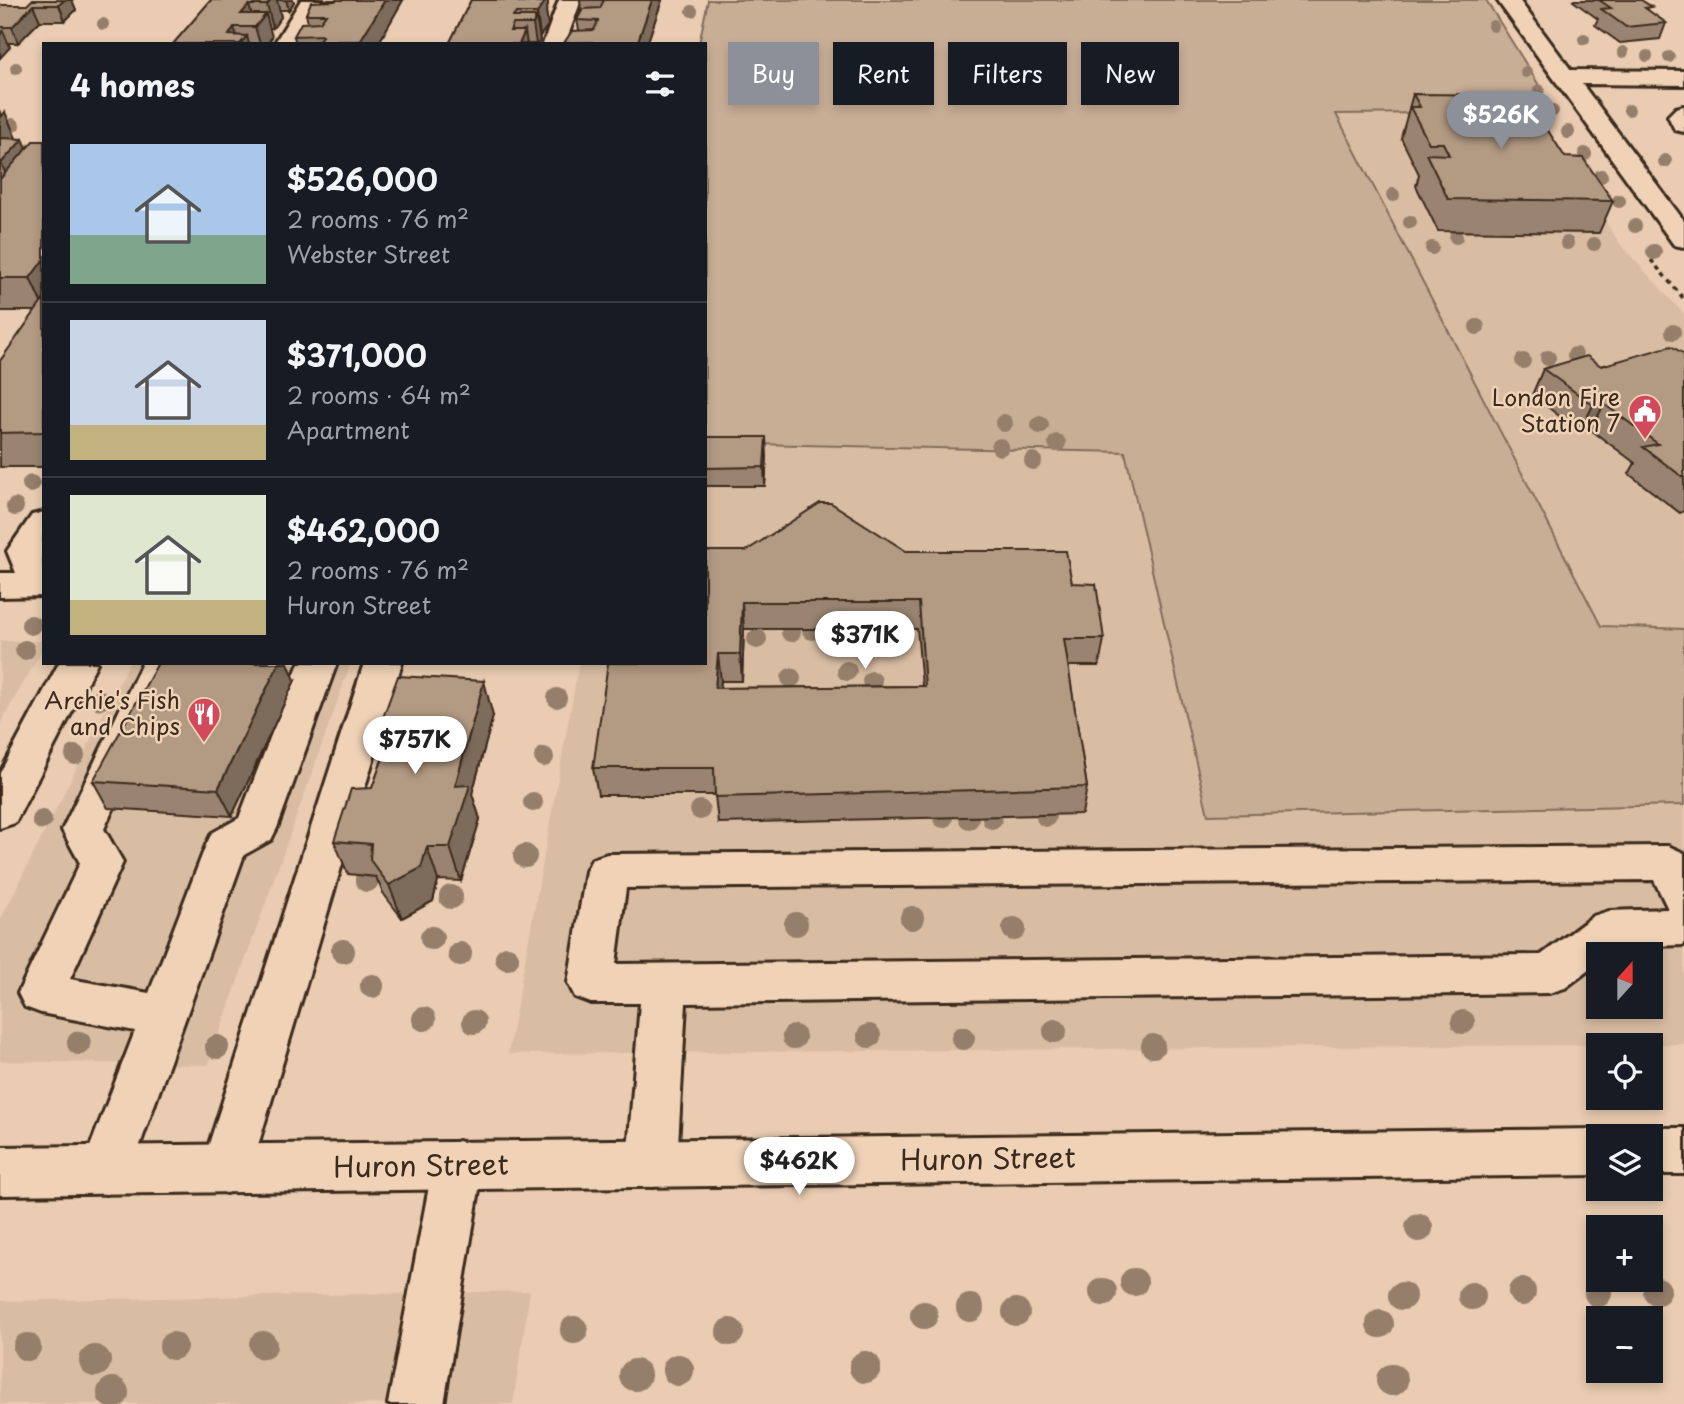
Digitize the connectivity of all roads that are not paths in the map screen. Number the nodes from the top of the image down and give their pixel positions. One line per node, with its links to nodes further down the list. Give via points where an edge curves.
1 (312, 0): 4 (main road)
2 (570, 0): 5 (main road)
3 (1508, 0): 6 (main road)
4 (286, 42)
5 (555, 42)
6 (1565, 77): 7 (main road); 10 (main road)
7 (1684, 78)
8 (1684, 113): 9 (main road, via 1680,116)
9 (1684, 125)
10 (1684, 239)
11 (42, 526): 12 (main road, via 24,551)
12 (41, 584): 13 (main road)
13 (0, 585)
14 (77, 665): 18 (main road)
15 (160, 665): 22 (main road, via 83,830 102,862 41,993)
16 (317, 665): 22 (main road, via 256,828 227,845)
17 (382, 665): 28 (main road)
18 (0, 812)
19 (1679, 874): 21 (main road, via 607,871 591,984)
20 (1684, 927): 21 (main road, via 1609,929 1549,974)
21 (665, 984): 26 (main road)
22 (164, 1016): 29 (main road)
23 (1663, 1151): 24 (main road)
24 (1684, 1151)
25 (1586, 1152): 26 (main road, Huron Street)
26 (652, 1163): 27 (main road, Huron Street)
27 (458, 1165): 28 (main road, Huron Street); 31 (main road)
28 (226, 1169): 29 (main road, Huron Street)
29 (106, 1170): 30 (main road, Huron Street)
30 (0, 1171)
31 (416, 1404)

